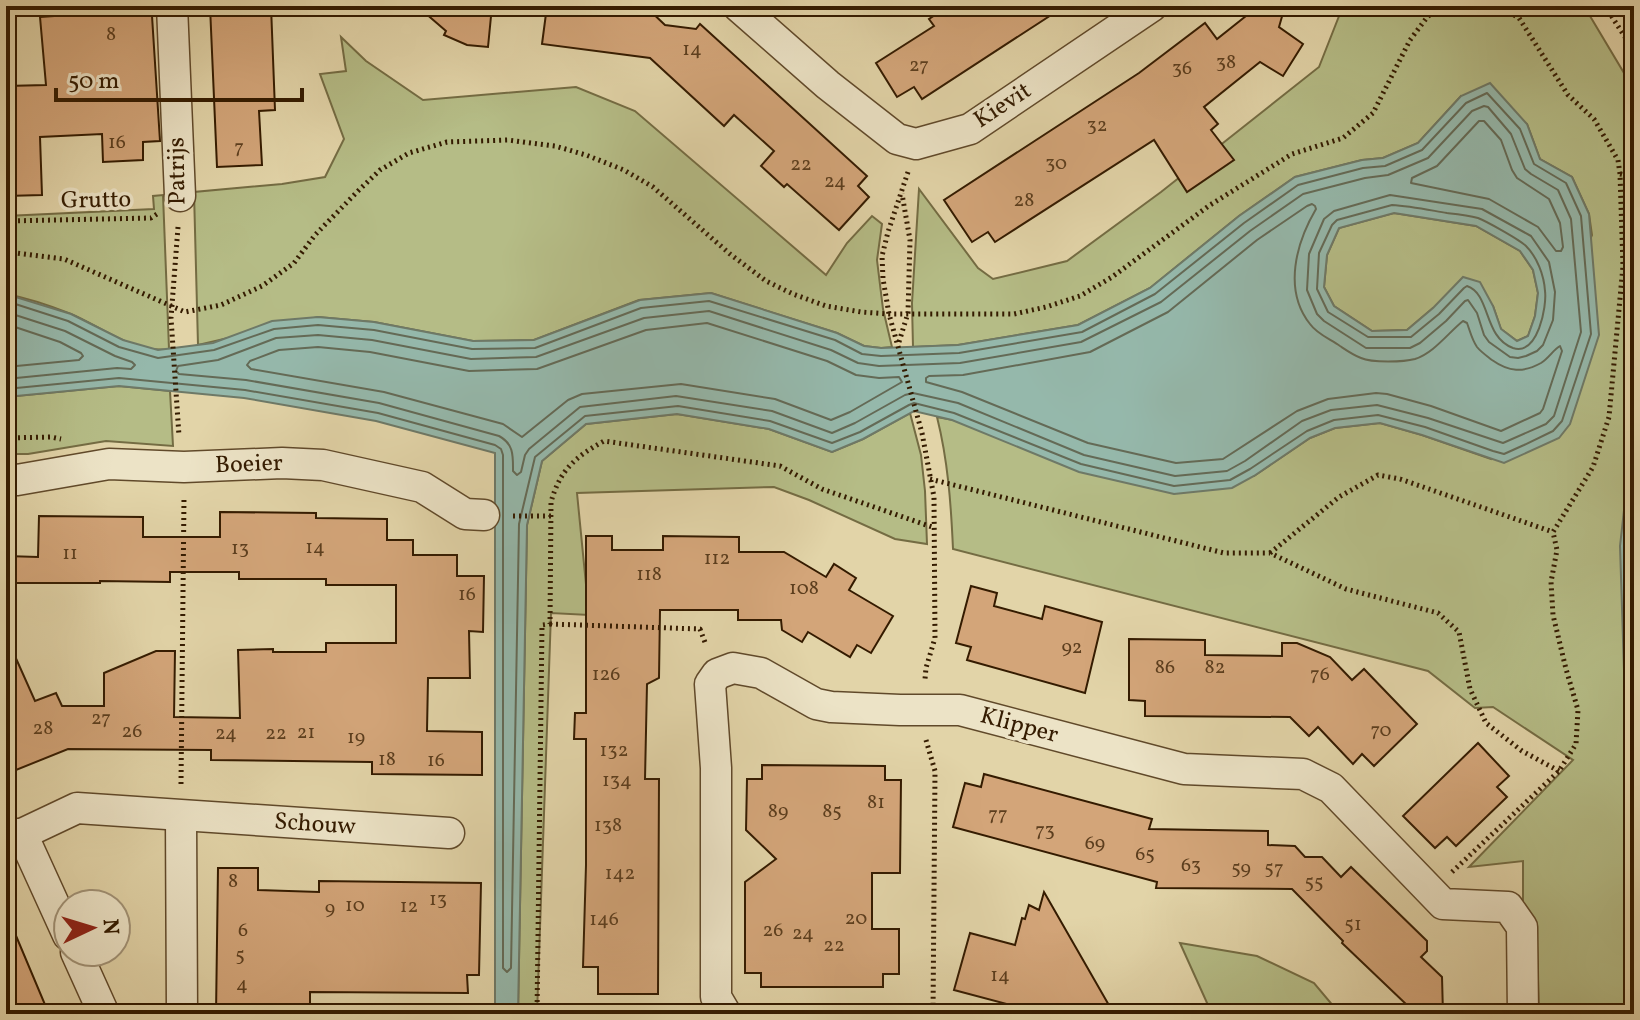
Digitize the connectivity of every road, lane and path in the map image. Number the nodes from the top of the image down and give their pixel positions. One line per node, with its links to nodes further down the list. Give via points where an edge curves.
1 (172, 6): 10 (street, Patrijs)
2 (738, 6): 3 (street, Kievit, via 897,139 916,144 970,129)
3 (1152, 6)
4 (1445, 6): 14 (path, via 1428,16 1410,40 1373,113 1343,138 1292,154 1080,296 1014,314)
5 (1498, 6): 8 (path, via 1519,18 1568,95 1594,119 1618,160)
6 (1605, 6): 7 (path)
7 (1634, 51)
8 (1620, 174): 9 (path); 25 (path, via 1623,266 1609,417 1593,467)
9 (1634, 177)
10 (180, 196): 11 (path, Grutto, via 151,218); 13 (path, Patrijs)
11 (6, 221)
12 (6, 253): 13 (path, via 64,259)
13 (172, 307): 15 (path, via 185,312 221,305 262,286 294,263 380,170 409,153 447,142 508,140 555,146 624,170 653,187 766,281 793,294 826,306); 18 (path, Patrijs)
14 (908, 313): 15 (path); 15 (path, via 910,240 902,193 882,256); 16 (path)
15 (889, 314): 16 (path)
16 (898, 344): 17 (path)
17 (922, 433)
18 (184, 467): 19 (street, Boeier, via 109,464); 21 (street, Boeier, via 323,465 422,487 465,514); 30 (path, Patrijs)
19 (6, 479)
20 (930, 479): 26 (path, via 1224,553)
21 (484, 515)
22 (537, 516): 23 (path)
23 (551, 516): 24 (path, via 556,486 566,469 604,441 780,466 822,489); 27 (path)
24 (935, 528)
25 (1553, 532): 26 (path, via 1378,475 1339,497); 29 (path, via 1553,615 1578,710 1576,744)
26 (1270, 553): 29 (path, via 1346,589 1438,613 1459,632 1470,689 1486,723)
27 (550, 624): 28 (path, via 700,629); 38 (path, via 542,625)
28 (717, 674): 33 (street, Klipper, via 733,668 761,673 831,707 960,710 1184,769 1303,774 1331,788); 39 (street, via 710,684 716,768 716,997)
29 (1559, 771): 33 (path)
30 (181, 817): 31 (street, Schouw); 32 (street, Schouw, via 77,808); 37 (street)
31 (449, 833)
32 (14, 834): 34 (street, Schouw)
33 (1431, 892): 42 (street, Klipper, via 1443,904 1508,907 1522,927)
34 (52, 905)
35 (83, 968): 36 (street)
36 (104, 1014)
37 (182, 1014)
38 (537, 1014)
39 (726, 1014)
40 (773, 1014): 41 (path)
41 (934, 1014)
42 (1523, 1014)

